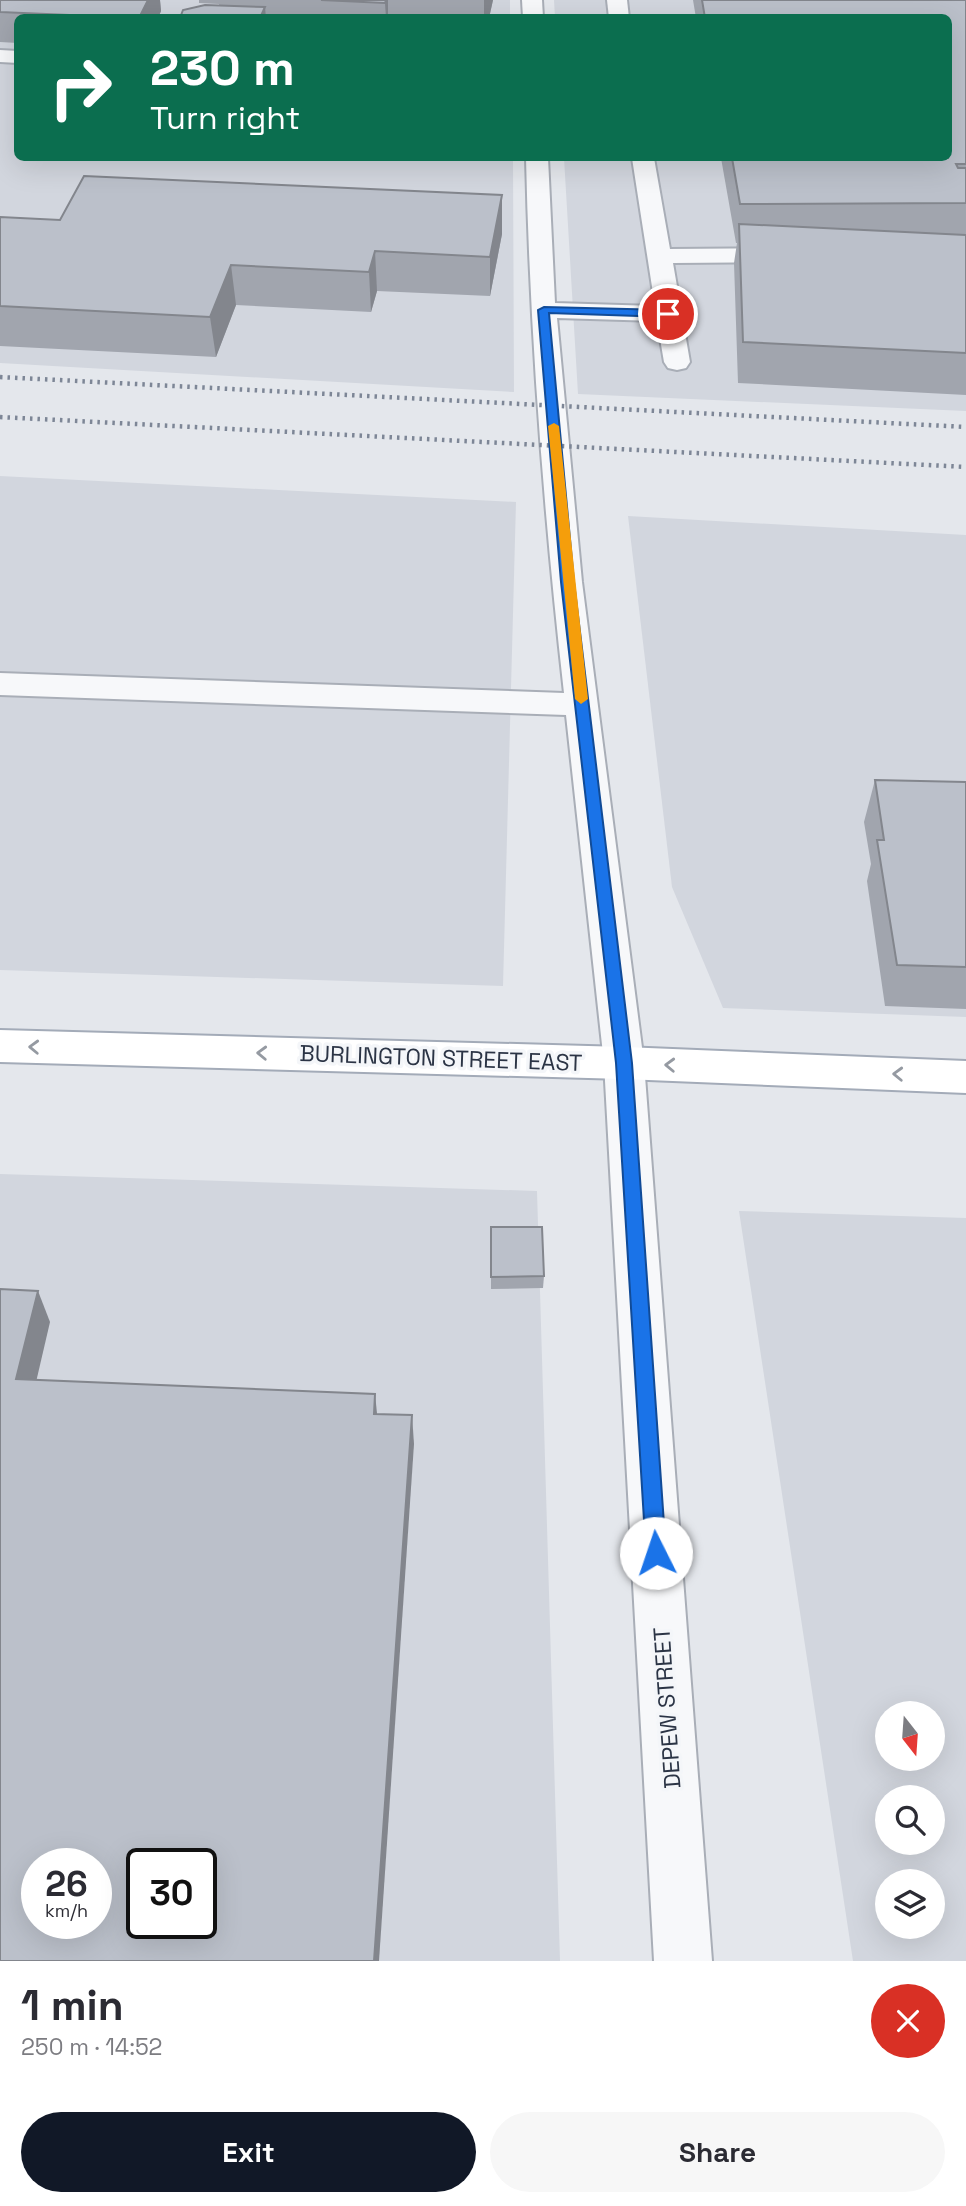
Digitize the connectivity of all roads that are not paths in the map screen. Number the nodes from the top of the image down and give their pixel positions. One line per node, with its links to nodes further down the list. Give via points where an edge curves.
1 (537, 161): 5 (street, DEPEW STREET)
2 (643, 161): 4 (street)
3 (813, 255): 4 (street)
4 (659, 256): 6 (street)
5 (544, 310): 6 (street); 9 (street, DEPEW STREET)
6 (668, 314): 7 (street)
7 (677, 362)
8 (0, 684): 9 (street)
9 (582, 705): 11 (street, DEPEW STREET)
10 (0, 1046): 11 (main road, BURLINGTON STREET EAST, one-way to 10)
11 (624, 1063): 12 (main road, BURLINGTON STREET EAST, one-way to 11); 13 (street, DEPEW STREET)
12 (966, 1077)
13 (683, 1961)

